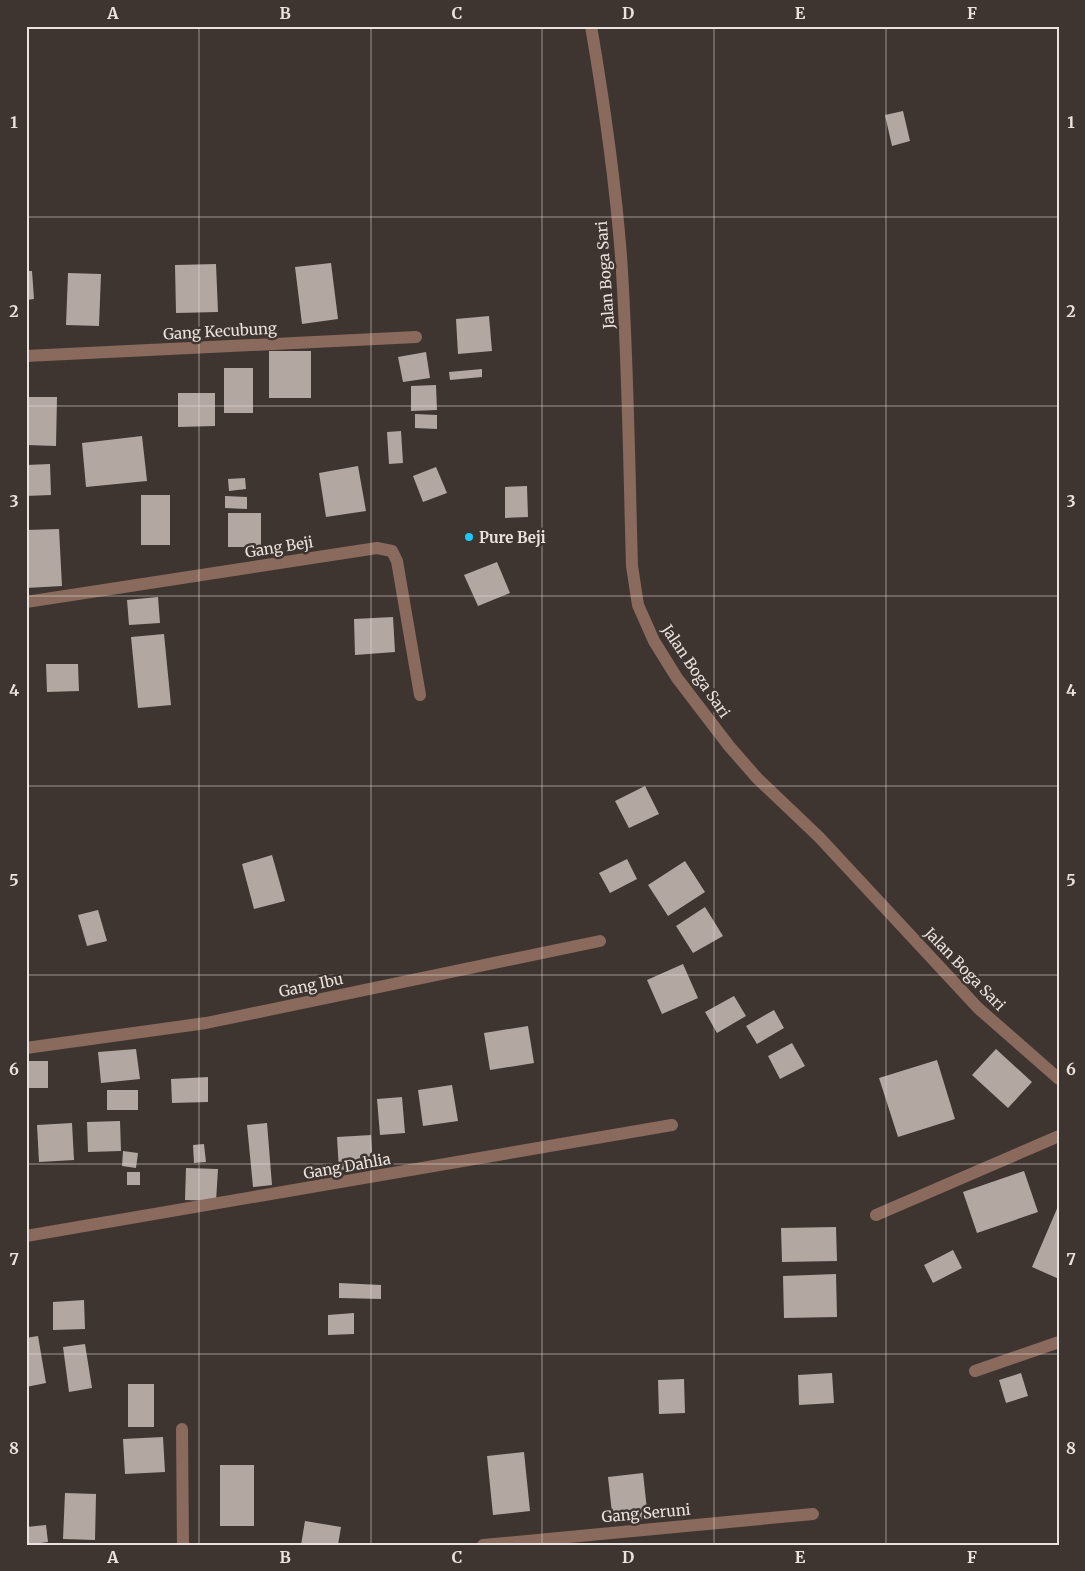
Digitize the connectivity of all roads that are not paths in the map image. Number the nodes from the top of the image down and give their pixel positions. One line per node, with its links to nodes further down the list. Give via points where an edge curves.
1 (591, 26): 8 (street, Jalan Boga Sari, via 621,253 633,586 644,624 677,678 757,778 819,837 978,1008)
2 (416, 337): 3 (street, Gang Kecubung)
3 (26, 356)
4 (26, 602): 5 (street, Gang Beji, via 377,548 392,551 397,561)
5 (420, 694)
6 (600, 941): 7 (street, Gang Ibu, via 206,1023)
7 (26, 1048)
8 (1059, 1079)
9 (672, 1125): 12 (street, Gang Dahlia)
10 (1059, 1136): 11 (street)
11 (876, 1215)
12 (26, 1236)
13 (1059, 1342): 14 (street)
14 (976, 1371)
15 (182, 1429): 17 (street)
16 (813, 1514): 18 (street, Gang Seruni)
17 (183, 1545)
18 (483, 1545)

